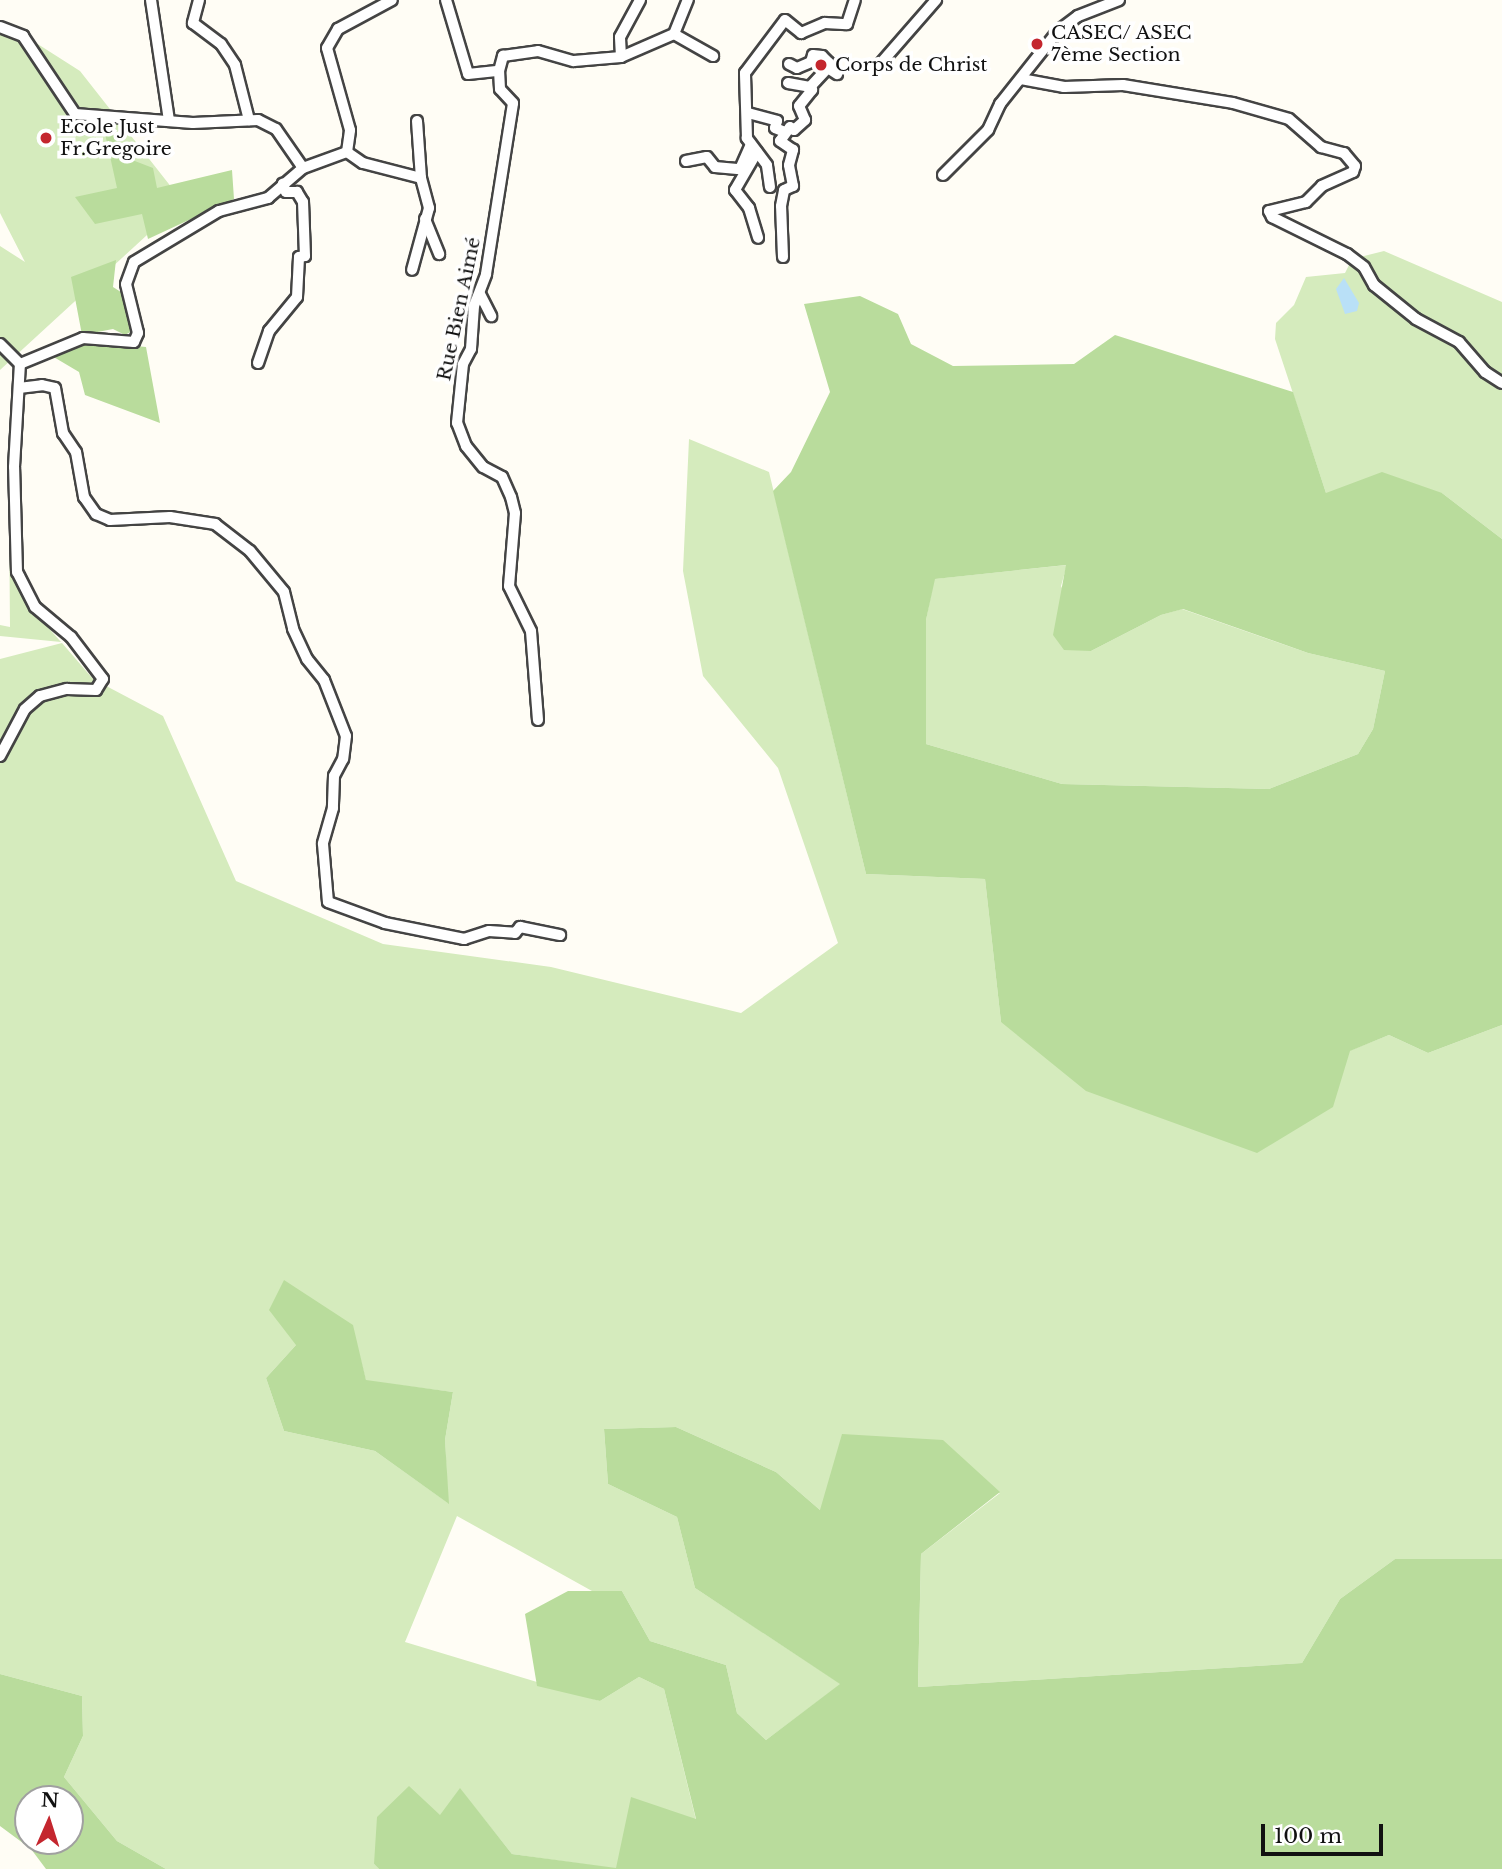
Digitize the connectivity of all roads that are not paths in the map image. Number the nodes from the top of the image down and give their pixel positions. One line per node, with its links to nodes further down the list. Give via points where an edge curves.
1 (151, 0): 22 (street)
2 (199, 0): 21 (street, via 193,23 220,44 235,65)
3 (392, 0): 26 (street, via 338,29 327,48 350,130)
4 (446, 0): 16 (street, via 468,74)
5 (640, 0): 13 (street, via 621,37)
6 (688, 0): 11 (street)
7 (855, 0): 20 (street, via 847,24 825,23 801,33 787,20 779,25 745,73)
8 (936, 0): 14 (street)
9 (1119, 0): 17 (street, via 1078,16 1058,31)
10 (0, 27): 22 (street, via 23,36 75,114)
11 (674, 34): 12 (street); 13 (street)
12 (713, 55)
13 (621, 58): 16 (street, via 574,61 538,51 503,57)
14 (881, 63)
15 (789, 64): 19 (street, via 797,68 811,62 813,55 829,63 832,71)
16 (499, 71): 38 (street, Rue Bien Aimé, via 500,89 513,103)
17 (1021, 79): 29 (street, via 983,135); 43 (street, via 1064,87 1123,85 1233,103 1289,119 1321,147 1344,153 1355,166 1353,172 1322,186 1306,202 1269,211 1272,217 1336,246 1364,267 1374,285 1416,319 1459,342 1485,372)
18 (788, 83): 19 (street)
19 (810, 87): 24 (street, via 799,106 804,120)
20 (748, 113): 24 (street, via 777,121 775,128); 25 (street, via 747,138)
21 (249, 120): 22 (street); 28 (street, via 276,129)
22 (169, 121)
23 (417, 121): 30 (street)
24 (785, 132): 36 (street, via 780,141 793,150 789,165 793,186 784,190 781,206)
25 (754, 148): 27 (street, via 740,169 718,168 707,157); 32 (street, via 769,169); 34 (street, via 735,191 749,208)
26 (347, 152): 28 (street); 30 (street, via 363,163)
27 (685, 161)
28 (303, 168): 31 (street)
29 (943, 174)
30 (421, 178): 33 (street, via 429,208)
31 (283, 184): 41 (street, via 286,192 297,192 303,202 305,256 299,257 297,298 269,331); 42 (street, via 249,207 219,211 134,262 126,284 138,332 134,342 83,338)
32 (770, 187)
33 (425, 219): 35 (street); 37 (street)
34 (758, 238)
35 (439, 254)
36 (783, 257)
37 (412, 270)
38 (480, 293): 39 (street); 45 (street, Rue Bien Aimé, via 474,306 471,349 463,365 457,423 467,446 483,467 502,477 511,497 515,513 509,586 531,631)
39 (491, 316)
40 (0, 344): 42 (street)
41 (258, 363)
42 (20, 365): 44 (street)
43 (1502, 383)
44 (19, 388): 46 (street, via 13,467 17,572 35,607 71,637 102,673 96,690 67,689 40,696 24,709); 47 (street, via 55,388 64,433 76,452 83,497 96,513 110,520 170,517 215,524 250,551 284,592 293,629 307,659 324,680 346,736 323,844 328,902 385,923 464,939 489,931 515,933 520,927)
45 (538, 720)
46 (0, 756)
47 (560, 935)

